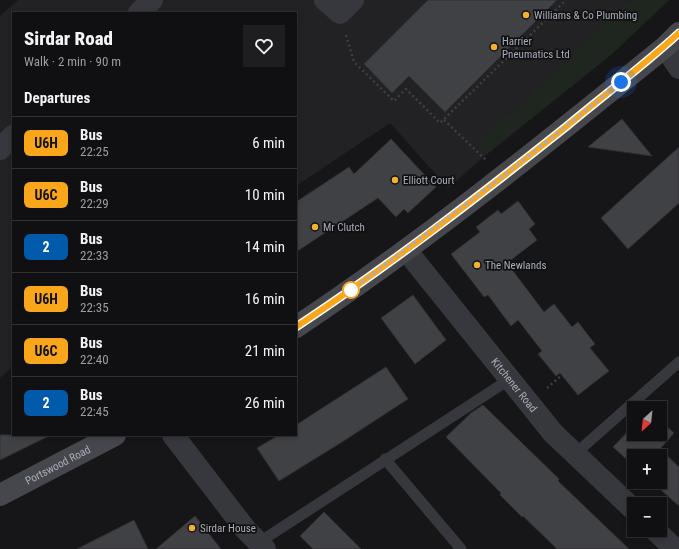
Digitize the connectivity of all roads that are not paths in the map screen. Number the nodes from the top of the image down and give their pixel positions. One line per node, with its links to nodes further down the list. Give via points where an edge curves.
1 (152, 0): 2 (street)
2 (140, 12)
3 (672, 40): 4 (street); 7 (street)
4 (679, 68)
5 (12, 137): 6 (street)
6 (0, 149)
7 (406, 250): 8 (street); 10 (street, Kitchener Road)
8 (297, 326)
9 (679, 362): 13 (lane)
10 (510, 379): 13 (street, Kitchener Road, via 553,433); 14 (lane)
11 (113, 436): 15 (street, Portswood Road)
12 (174, 436): 18 (street, via 246,530)
13 (575, 454): 16 (street, Kitchener Road)
14 (385, 460): 18 (lane); 19 (lane)
15 (0, 495)
16 (627, 503)
17 (662, 537): 20 (street)
18 (262, 546)
19 (461, 549)
20 (675, 549)

